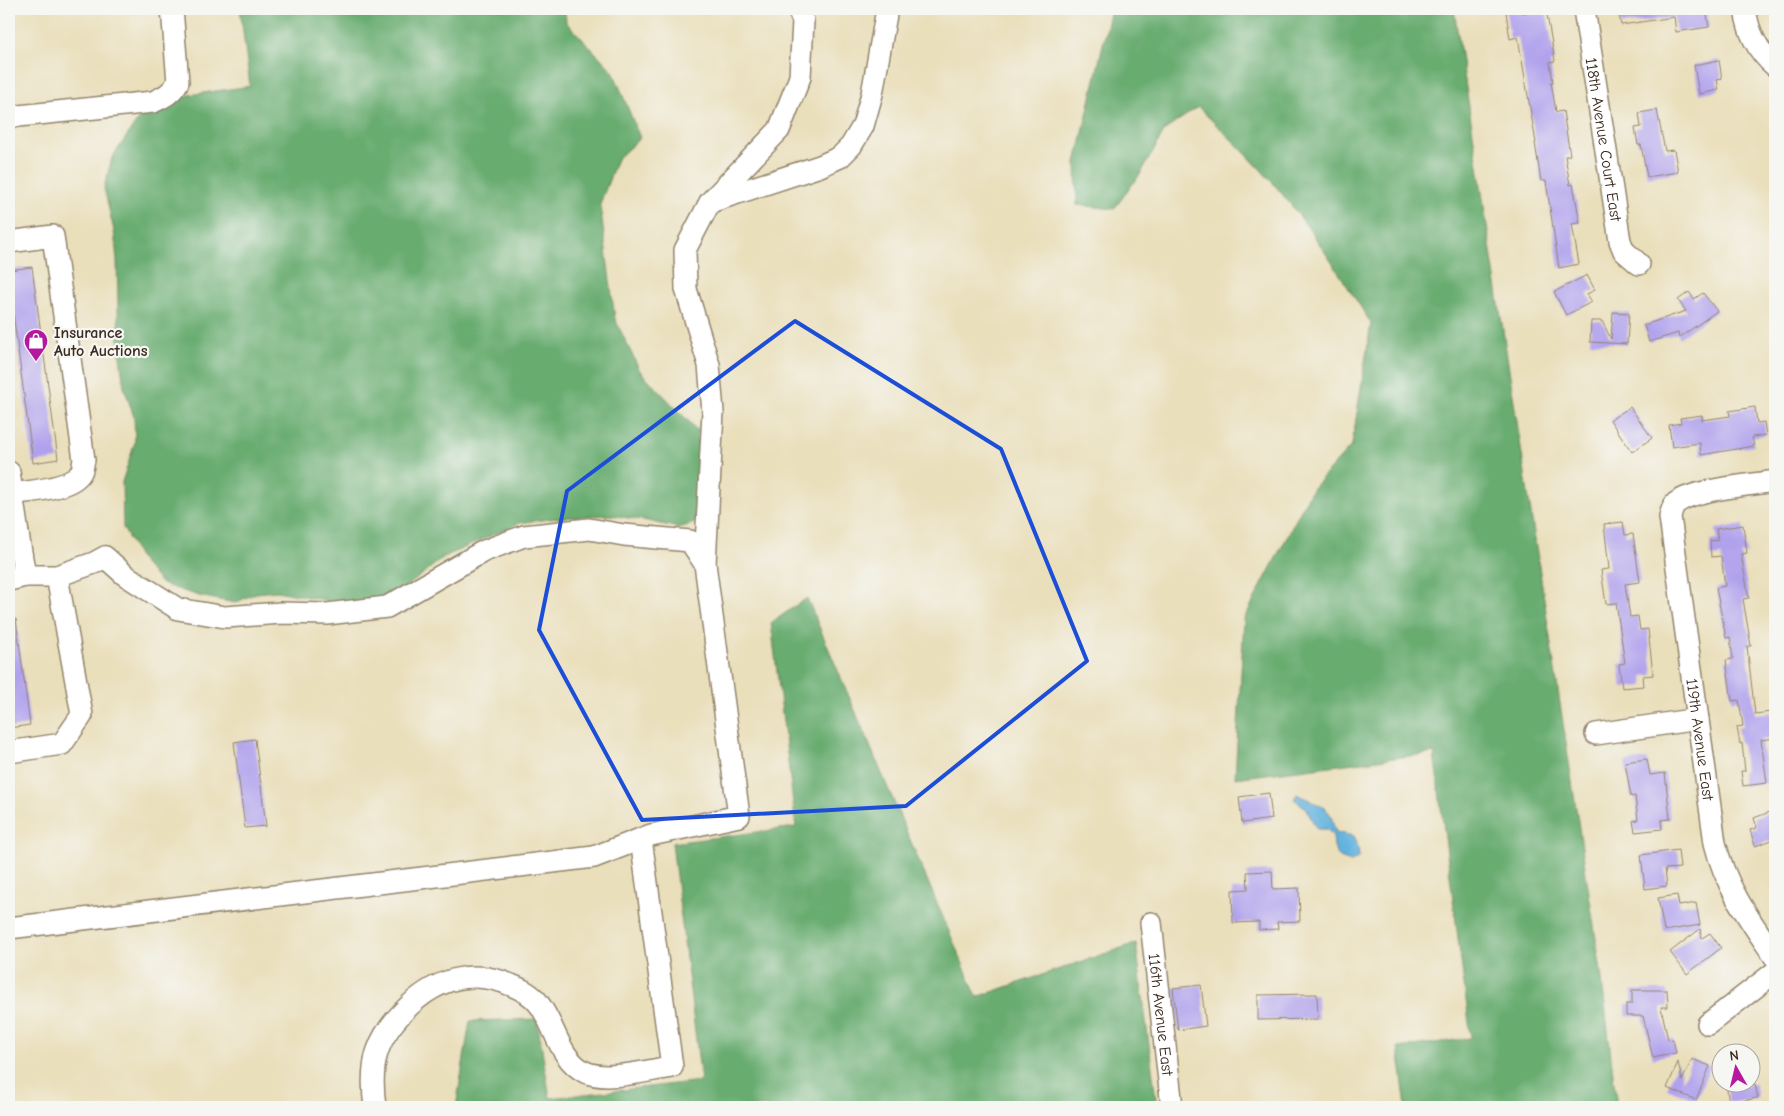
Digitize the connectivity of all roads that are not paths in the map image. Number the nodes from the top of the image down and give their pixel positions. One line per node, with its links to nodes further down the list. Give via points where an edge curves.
1 (172, 9): 7 (street, via 178,82 166,96 153,102)
2 (798, 9): 8 (street, via 802,21 800,76 779,130)
3 (887, 9): 8 (street, via 872,94 863,126 851,146 840,157 820,166)
4 (1584, 9): 10 (street, 118th Avenue Court East, via 1620,241 1624,251)
5 (1745, 9): 6 (street, via 1756,43)
6 (1775, 66)
7 (9, 117)
8 (710, 202): 15 (street, via 685,250 686,289 709,364 713,412)
9 (9, 242): 13 (street, via 53,236 84,460 81,472 71,482)
10 (1639, 264)
11 (9, 472): 13 (street)
12 (1775, 481): 18 (street, 119th Avenue East, via 1699,493 1672,508 1670,518)
13 (12, 494): 14 (street)
14 (14, 535): 17 (street)
15 (705, 564): 16 (street, via 690,540 589,529 524,536 484,551 387,607 327,614 225,617 178,609 124,575 105,557); 21 (street, via 739,816)
16 (57, 576): 17 (street); 20 (street, via 82,715 62,744)
17 (17, 578)
18 (1698, 719): 19 (street); 24 (street, 119th Avenue East, via 1714,843 1720,866 1743,910)
19 (1596, 734)
20 (9, 752)
21 (641, 839): 23 (street, via 594,858); 27 (street, via 672,1067 612,1076 586,1072 567,1057 538,1003 528,993 483,976 455,979 434,986 420,996 389,1027 380,1042 372,1078)
22 (1151, 923): 28 (street, 116th Avenue East)
23 (9, 928)
24 (1775, 956)
25 (1775, 972): 26 (street)
26 (1708, 1024)
27 (375, 1107)
28 (1172, 1107)

